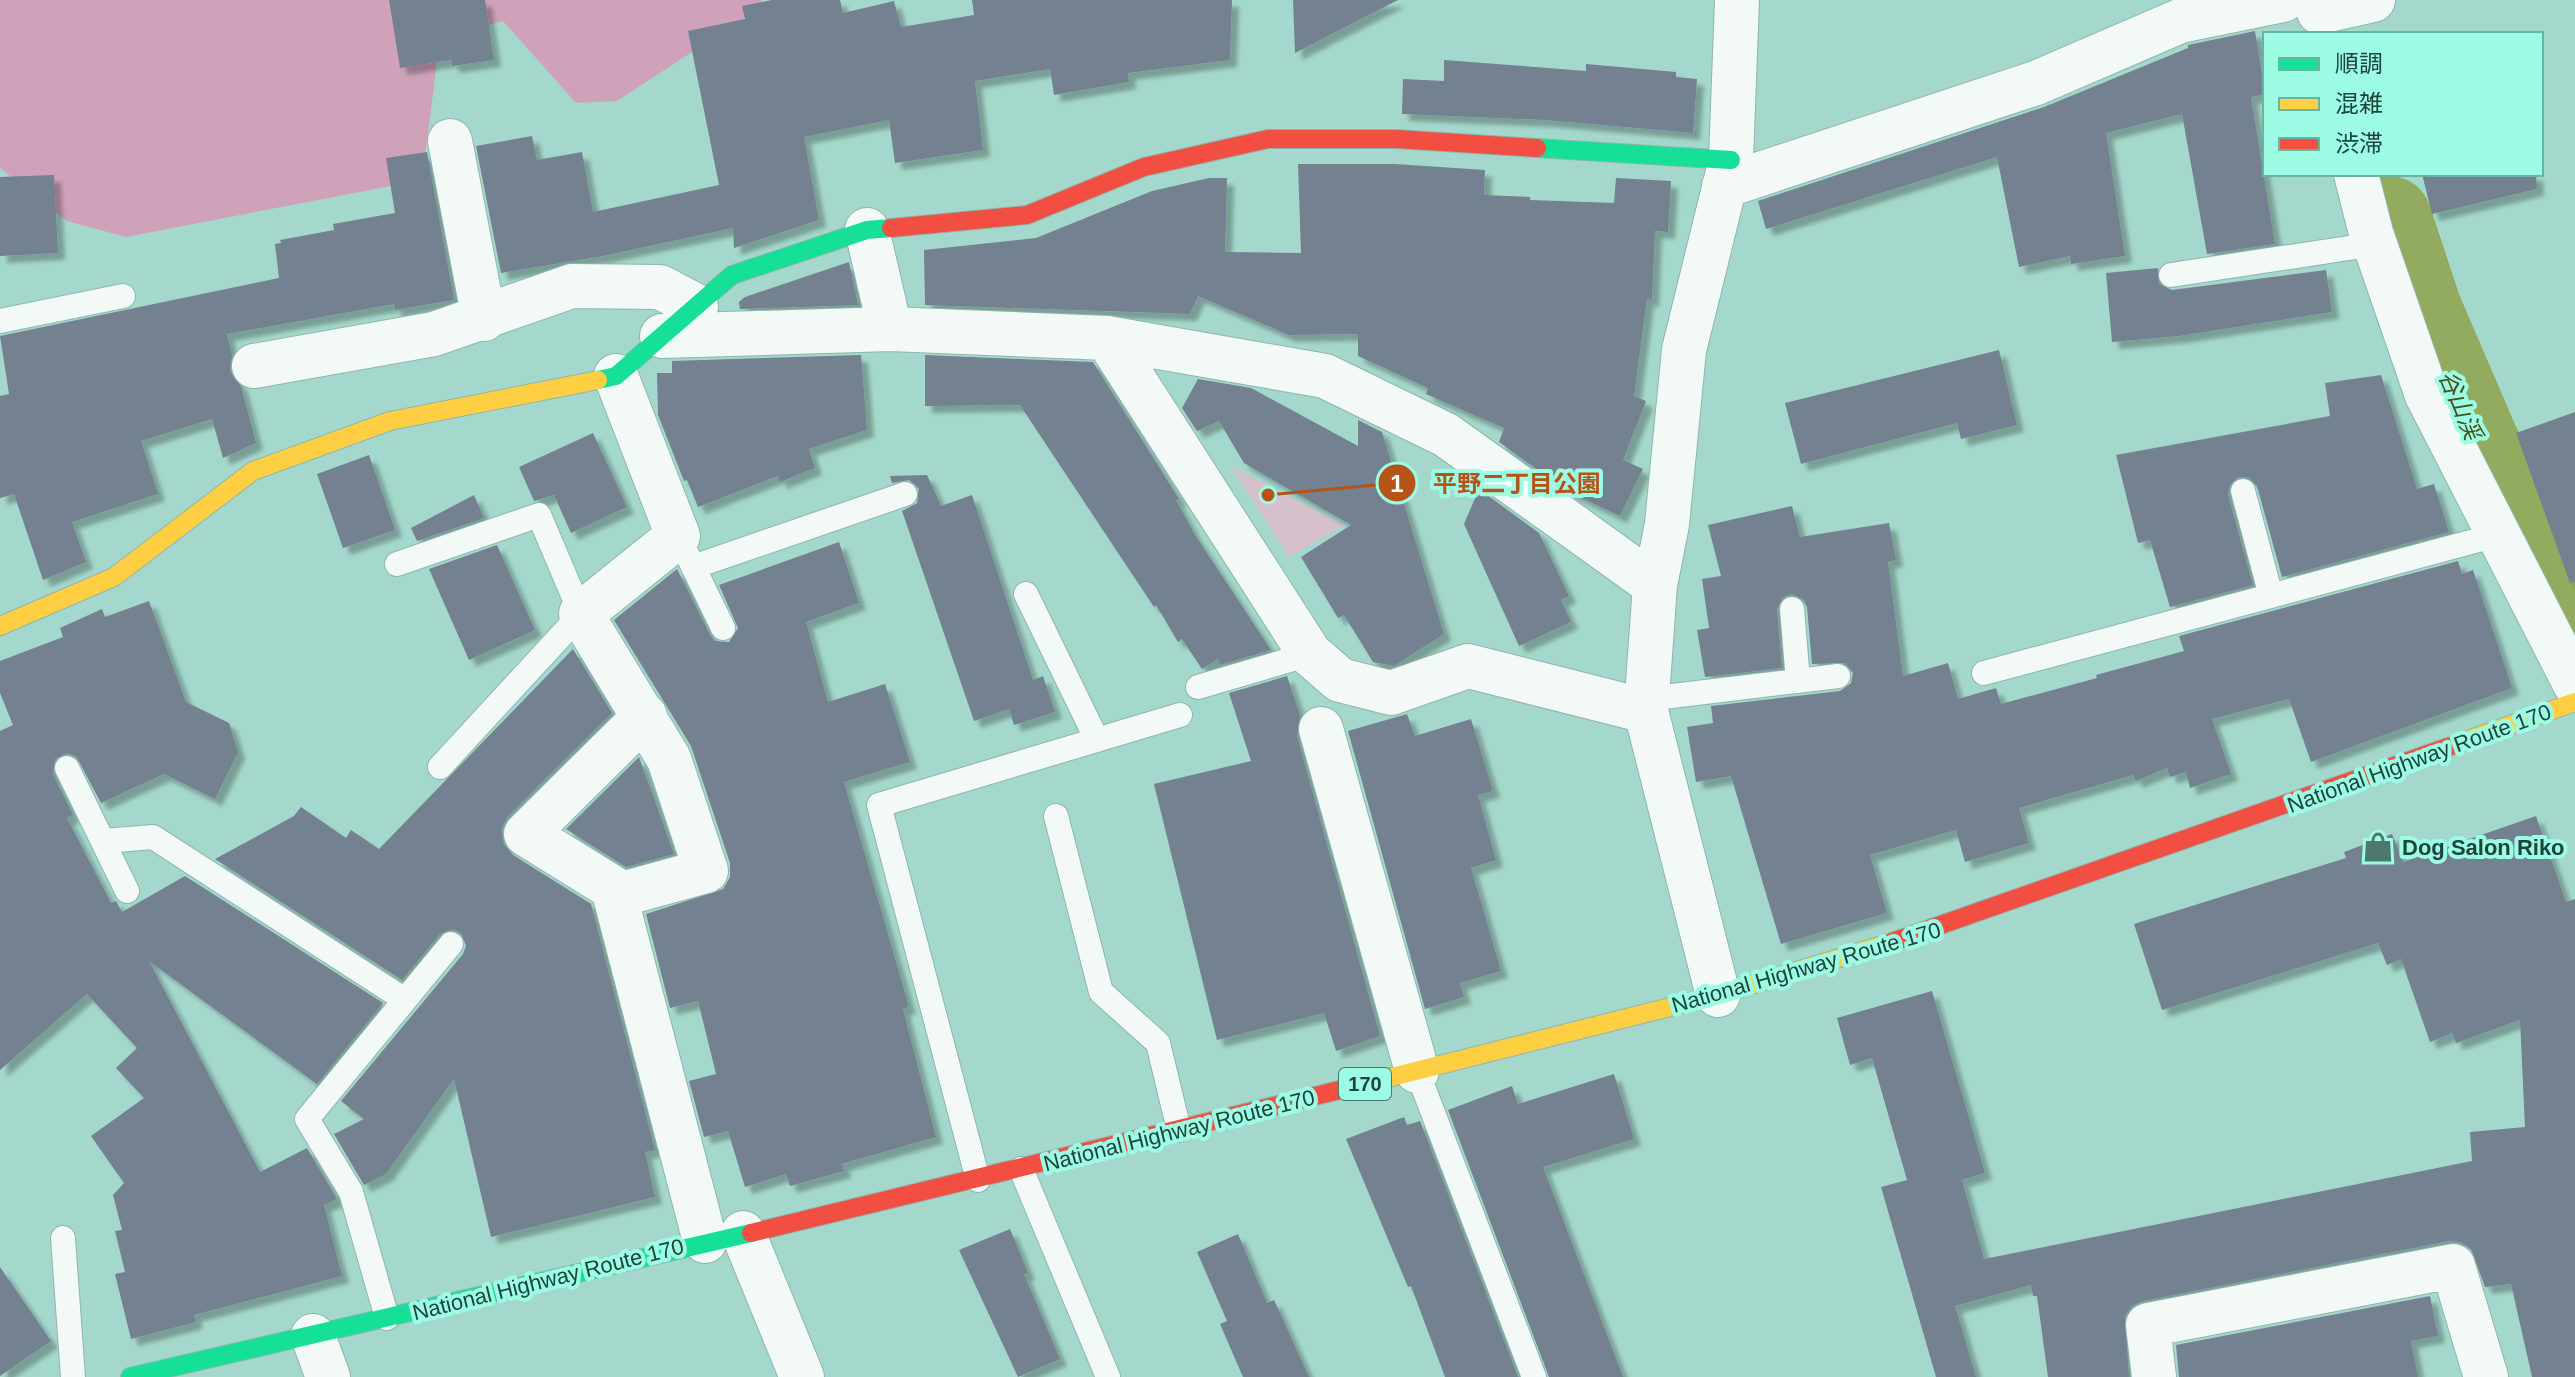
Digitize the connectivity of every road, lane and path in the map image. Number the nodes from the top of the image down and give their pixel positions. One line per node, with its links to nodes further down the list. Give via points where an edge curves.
1 (1737, 0): 4 (street)
2 (2328, 8): 4 (street, via 2180,21 2036,83)
3 (450, 141): 11 (street)
4 (1728, 173): 6 (main road, via 1396,139 1268,139 1144,167 1027,215); 23 (street, via 1684,350 1667,524)
5 (2357, 176): 7 (street)
6 (867, 230): 10 (main road, via 732,275); 13 (street)
7 (2375, 244): 8 (lane); 20 (street, via 2427,395)
8 (2171, 275)
9 (123, 296): 12 (lane)
10 (696, 306): 11 (street, via 660,287 572,286); 14 (main road)
11 (484, 319): 16 (street, via 434,334)
12 (0, 321)
13 (890, 329): 14 (street); 15 (street)
14 (662, 336): 17 (main road)
15 (1107, 338): 23 (street, via 1325,376 1446,435); 30 (street)
16 (254, 366)
17 (616, 376): 21 (street); 28 (main road, via 390,421 253,471 114,577)
18 (2243, 491): 25 (lane)
19 (905, 494): 21 (lane)
20 (2497, 535): 25 (lane); 34 (street)
21 (685, 551): 27 (street); 29 (lane)
22 (397, 564): 27 (lane, via 539,515)
23 (1655, 585): 37 (street)
24 (1026, 594): 41 (lane)
25 (2271, 596): 31 (lane)
26 (1792, 609): 33 (lane)
27 (581, 614): 39 (street); 42 (lane)
28 (0, 626)
29 (723, 628)
30 (1310, 654): 35 (lane); 37 (street, via 1340,680 1391,693 1468,666)
31 (1984, 673)
32 (1838, 676): 33 (lane)
33 (1798, 681): 37 (lane)
34 (2575, 684)
35 (1198, 687)
36 (2575, 702): 49 (main road, National Highway Route 170 / 170, via 1940,928)
37 (1647, 705): 49 (street)
38 (1180, 715): 41 (lane)
39 (645, 716): 47 (street, via 669,759 706,871); 47 (street, via 526,834 613,888)
40 (1321, 729): 51 (street)
41 (1097, 740): 54 (lane, via 879,805)
42 (440, 767)
43 (67, 768): 45 (lane)
44 (1056, 816): 52 (lane, via 1101,992 1158,1043)
45 (103, 841): 46 (lane); 50 (lane, via 153,837)
46 (127, 891)
47 (615, 896): 55 (street)
48 (451, 944): 50 (lane)
49 (1718, 995): 51 (main road, National Highway Route 170 / 170)
50 (405, 1000): 57 (lane, via 307,1119 351,1192)
51 (1417, 1071): 52 (main road, National Highway Route 170 / 170); 65 (lane)
52 (1179, 1130): 53 (main road, National Highway Route 170 / 170)
53 (1021, 1169): 54 (main road, National Highway Route 170 / 170); 64 (lane)
54 (978, 1180): 55 (main road, National Highway Route 170 / 170)
55 (724, 1237): 57 (main road, National Highway Route 170 / 170); 63 (street)
56 (63, 1238): 60 (lane)
57 (387, 1318): 58 (main road, National Highway Route 170 / 170)
58 (313, 1336): 59 (main road, National Highway Route 170 / 170); 62 (street)
59 (221, 1367): 61 (main road, National Highway Route 170 / 170)
60 (73, 1377)
61 (130, 1377)
62 (328, 1377)
63 (802, 1377)
64 (1108, 1377)
65 (1534, 1377)
66 (2154, 1377): 67 (street, via 2148,1325 2453,1266)
67 (2486, 1377)

